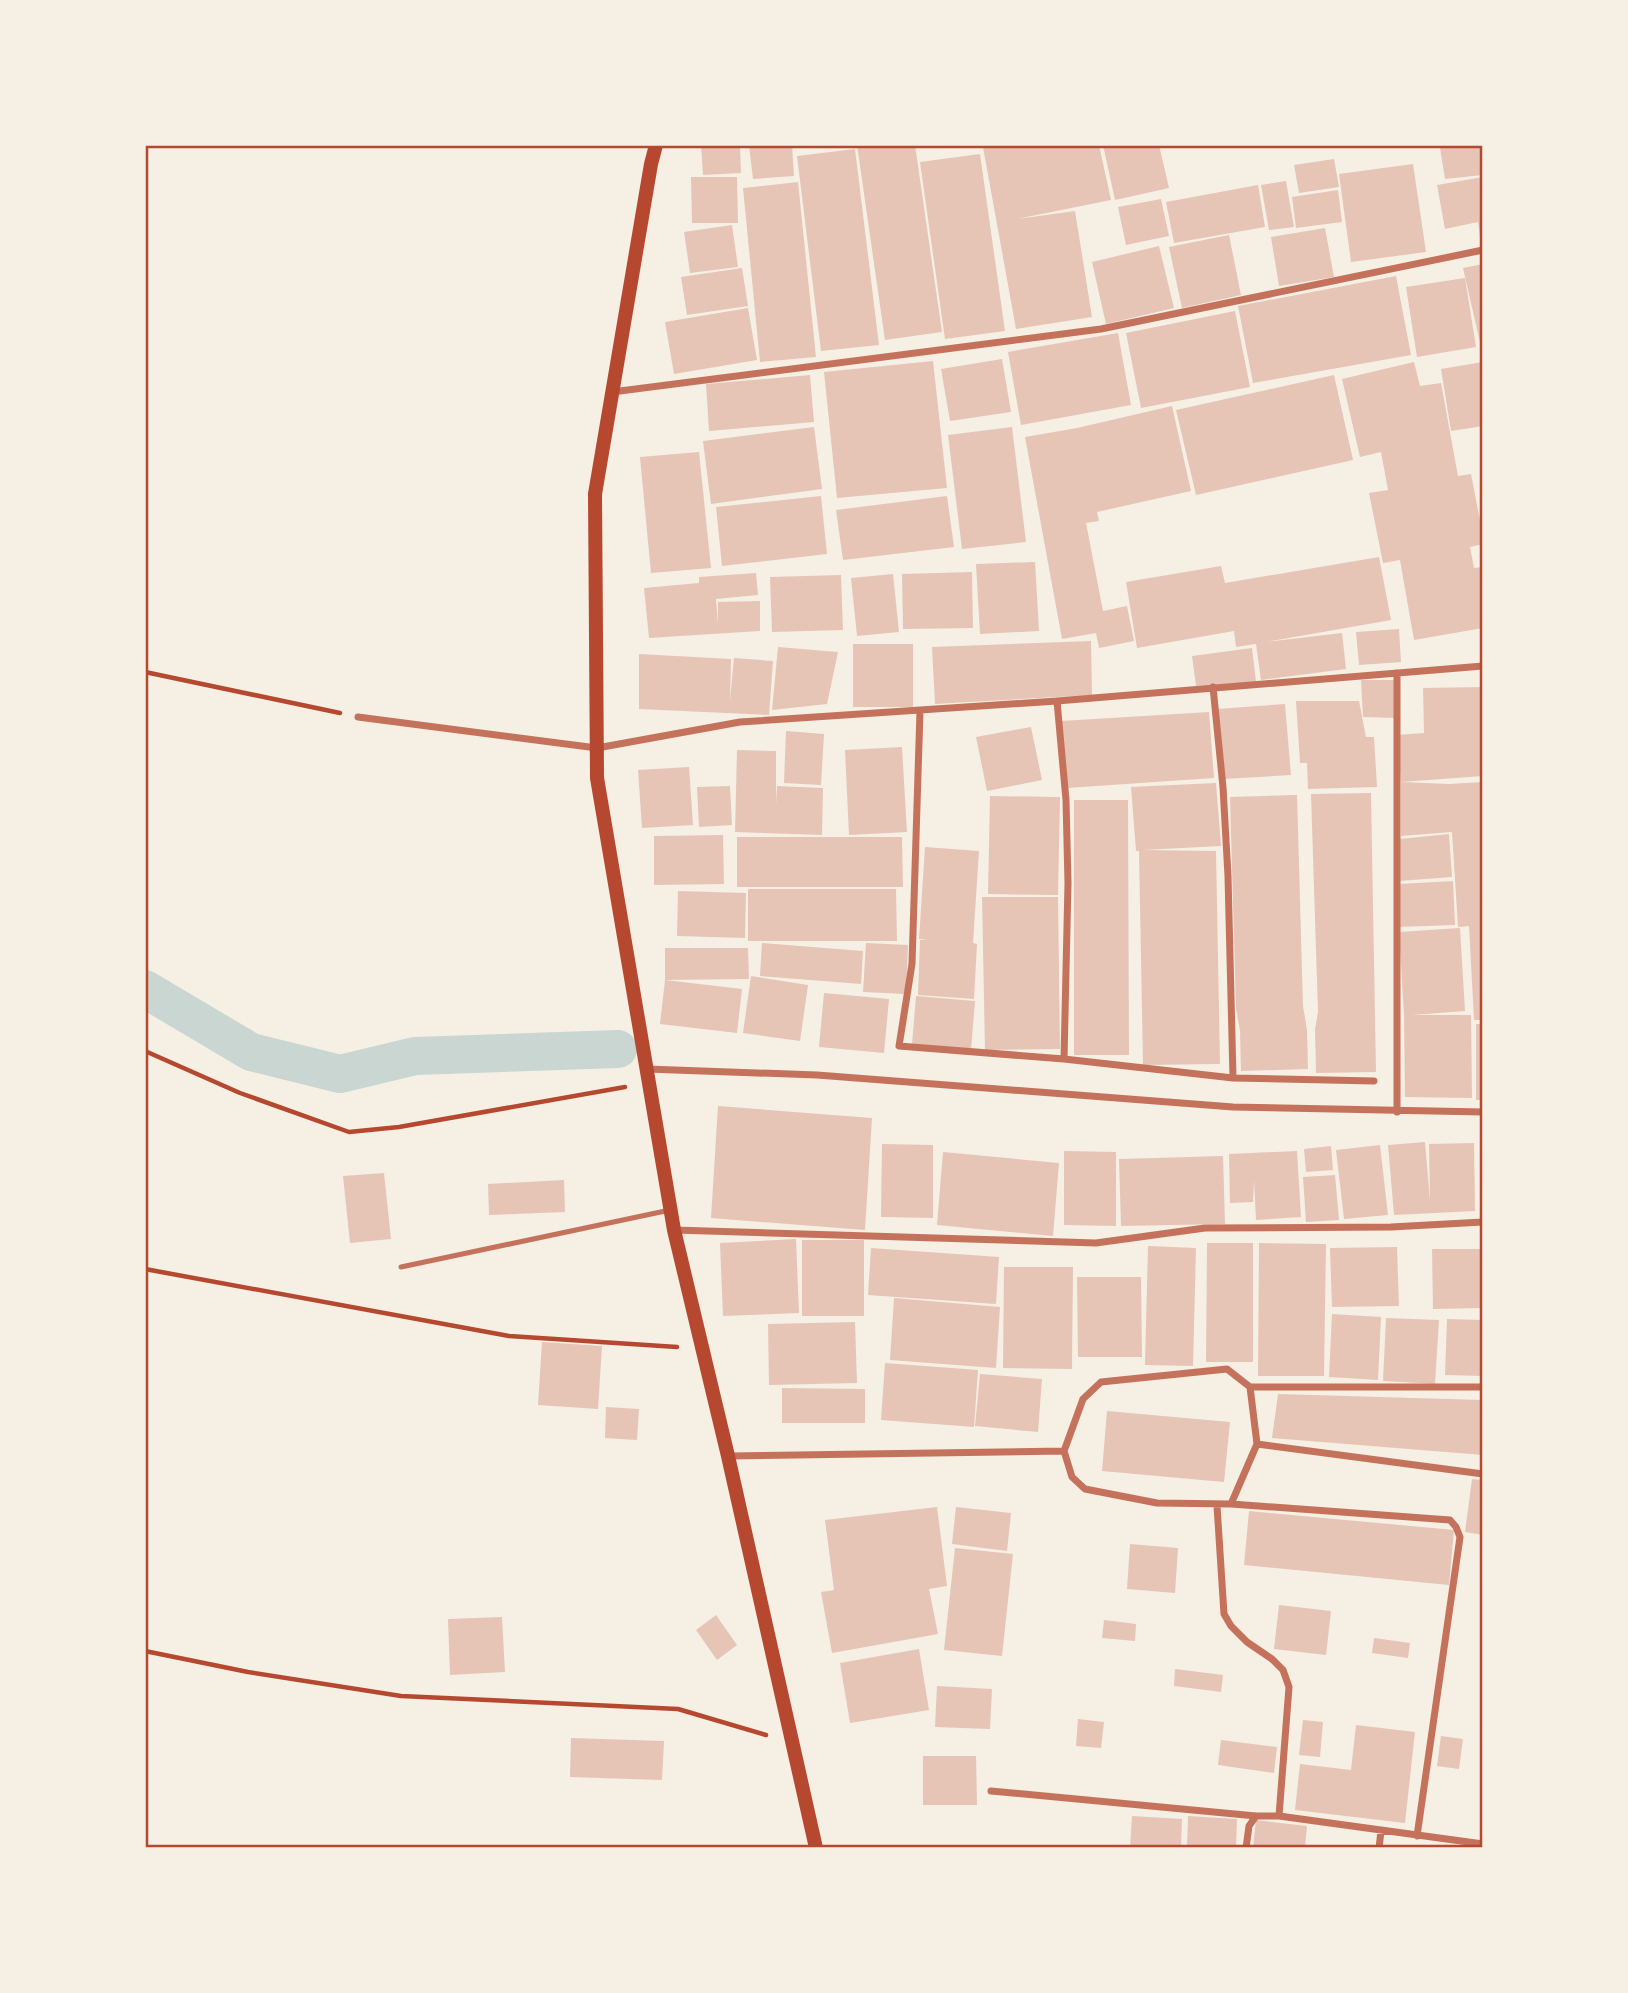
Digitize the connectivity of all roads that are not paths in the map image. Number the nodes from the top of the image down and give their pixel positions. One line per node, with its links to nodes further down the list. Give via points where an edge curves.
1 (656, 145): 3 (main road)
2 (1483, 250): 3 (street, via 1101,329)
3 (612, 392): 10 (main road, via 595,494)
4 (1483, 666): 5 (street)
5 (1397, 673): 6 (street); 15 (street)
6 (1213, 687): 7 (street); 13 (street, via 1227,863)
7 (1057, 701): 8 (street); 11 (street, via 1067,814)
8 (920, 711): 10 (street, via 740,722); 11 (street, via 912,964 899,1046)
9 (358, 717): 10 (street)
10 (597, 748): 12 (main road, via 597,778)
11 (1064, 1059): 13 (street)
12 (647, 1076): 15 (street, via 817,1075 1233,1107); 17 (main road)
13 (1233, 1079): 14 (street)
14 (1374, 1081)
15 (1397, 1112): 16 (street)
16 (1483, 1112)
17 (670, 1210): 19 (main road); 20 (lane)
18 (1483, 1223): 19 (street, via 1205,1228 1096,1243)
19 (674, 1230): 25 (main road)
20 (401, 1267)
21 (1250, 1387): 22 (street); 23 (street); 24 (street, via 1227,1369 1101,1382 1083,1399)
22 (1483, 1387)
23 (1257, 1444): 26 (street); 27 (street)
24 (1064, 1451): 25 (street); 28 (street, via 1072,1477 1085,1489 1157,1503)
25 (728, 1456): 35 (main road)
26 (1483, 1474)
27 (1231, 1504): 28 (street); 33 (street, via 1450,1520 1456,1527 1460,1537)
28 (1217, 1506): 31 (street, via 1224,1614 1247,1642 1283,1670 1289,1687)
29 (991, 1791): 30 (street)
30 (1256, 1816): 31 (street); 36 (street, via 1249,1826)
31 (1279, 1816): 32 (street)
32 (1381, 1831): 33 (street); 37 (street)
33 (1417, 1836): 34 (street)
34 (1483, 1844)
35 (816, 1848)
36 (1246, 1848)
37 (1379, 1848)

